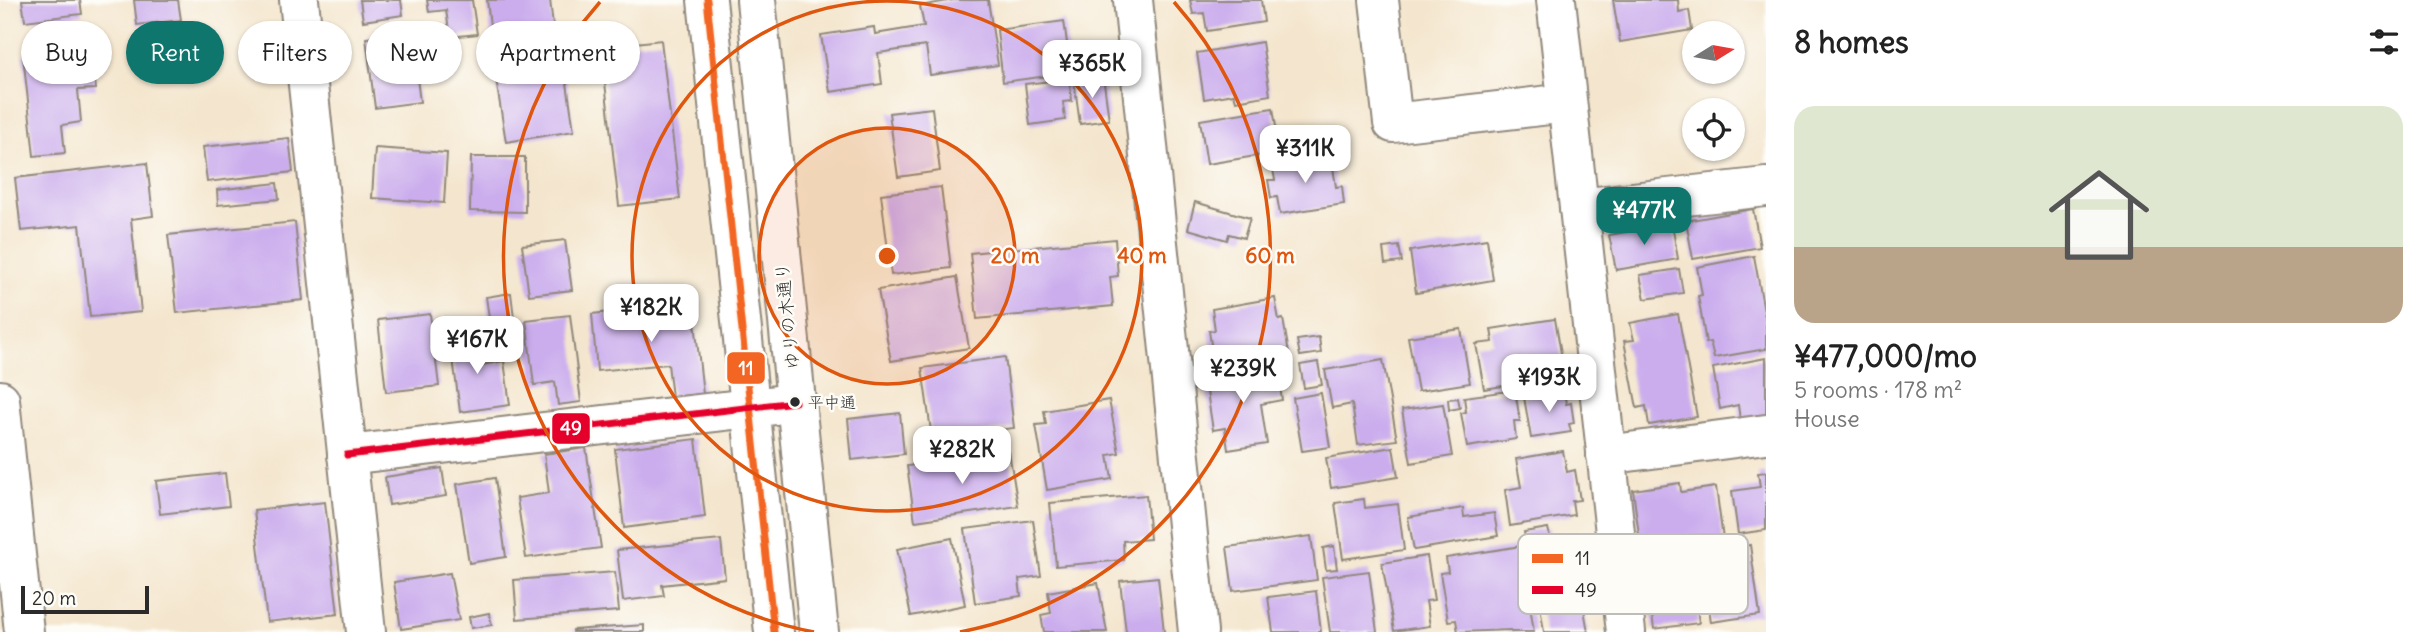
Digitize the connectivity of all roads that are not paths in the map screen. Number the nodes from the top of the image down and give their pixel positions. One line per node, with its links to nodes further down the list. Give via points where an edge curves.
1 (299, 0): 14 (street)
2 (707, 0): 12 (street)
3 (756, 0): 11 (street, ゆりの木通り)
4 (1133, 0): 22 (street)
5 (1380, 0): 7 (street, via 1393,123)
6 (1556, 0): 7 (street)
7 (1567, 103): 9 (street)
8 (1766, 187): 9 (street)
9 (1579, 208): 15 (street)
10 (0, 400): 18 (street)
11 (795, 402): 12 (street); 21 (street, ゆりの木通り)
12 (751, 408): 14 (street); 20 (street)
13 (1766, 434): 15 (street)
14 (347, 455): 19 (street)
15 (1606, 455): 16 (street)
16 (1615, 534)
17 (1624, 614): 23 (street)
18 (24, 632)
19 (366, 632)
20 (774, 632)
21 (819, 632)
22 (1198, 632)
23 (1626, 632)

